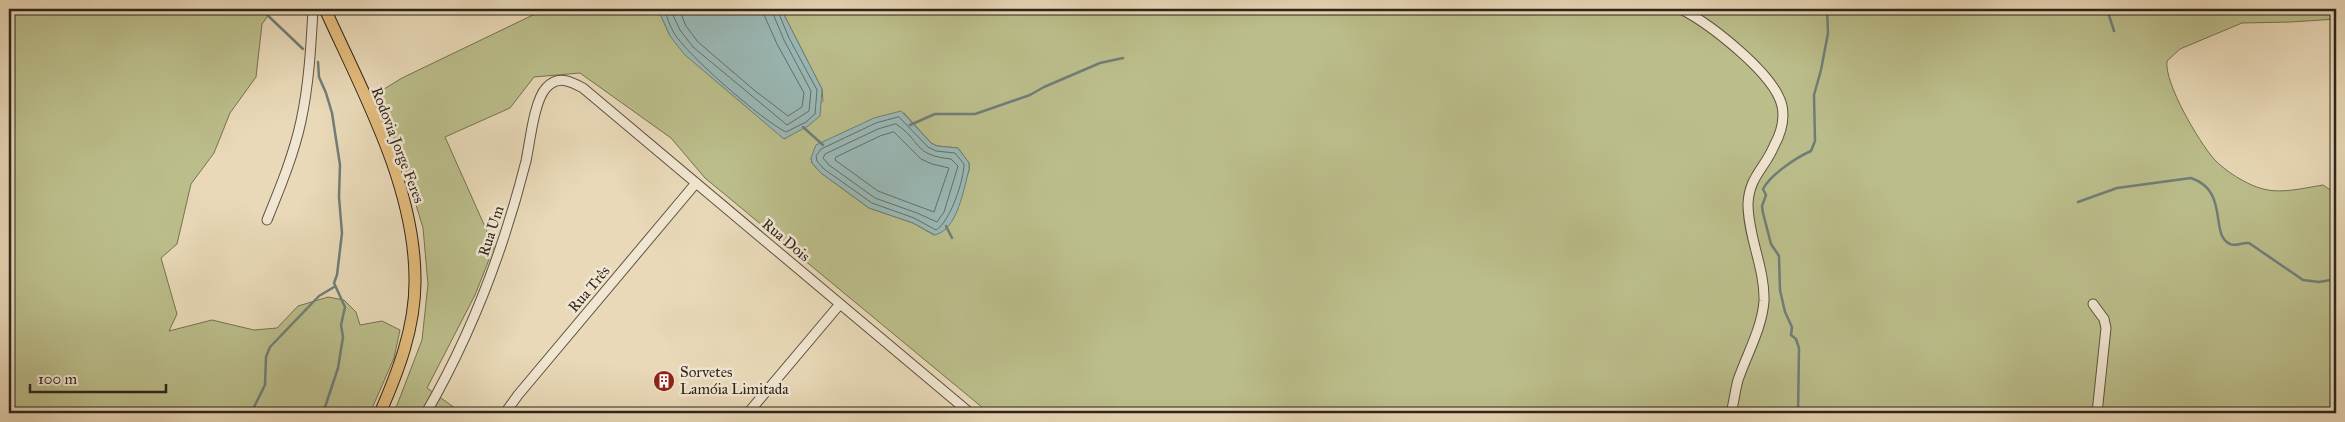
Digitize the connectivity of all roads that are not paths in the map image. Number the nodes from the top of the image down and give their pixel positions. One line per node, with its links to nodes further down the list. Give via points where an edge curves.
1 (313, 9): 6 (street, via 310,62 301,121)
2 (325, 9): 9 (main road, Rodovia Jorge Feres, via 396,172 414,243 415,282 408,337)
3 (1681, 9): 14 (street, via 1720,35 1765,75 1783,107 1782,126 1774,148 1757,172 1748,203 1764,301 1760,324 1738,382)
4 (583, 88): 5 (street, Rua Dois); 10 (street, Rua Um, via 561,80 552,82 540,96 518,191 496,262)
5 (696, 183): 7 (street, Rua Dois); 11 (street, Rua Três)
6 (267, 220)
7 (840, 304): 12 (street); 13 (street, Rua Dois)
8 (2092, 304): 15 (street, via 2104,320 2106,333)
9 (380, 413)
10 (426, 413)
11 (505, 413)
12 (748, 413)
13 (970, 413)
14 (1731, 413)
15 (2097, 413)

